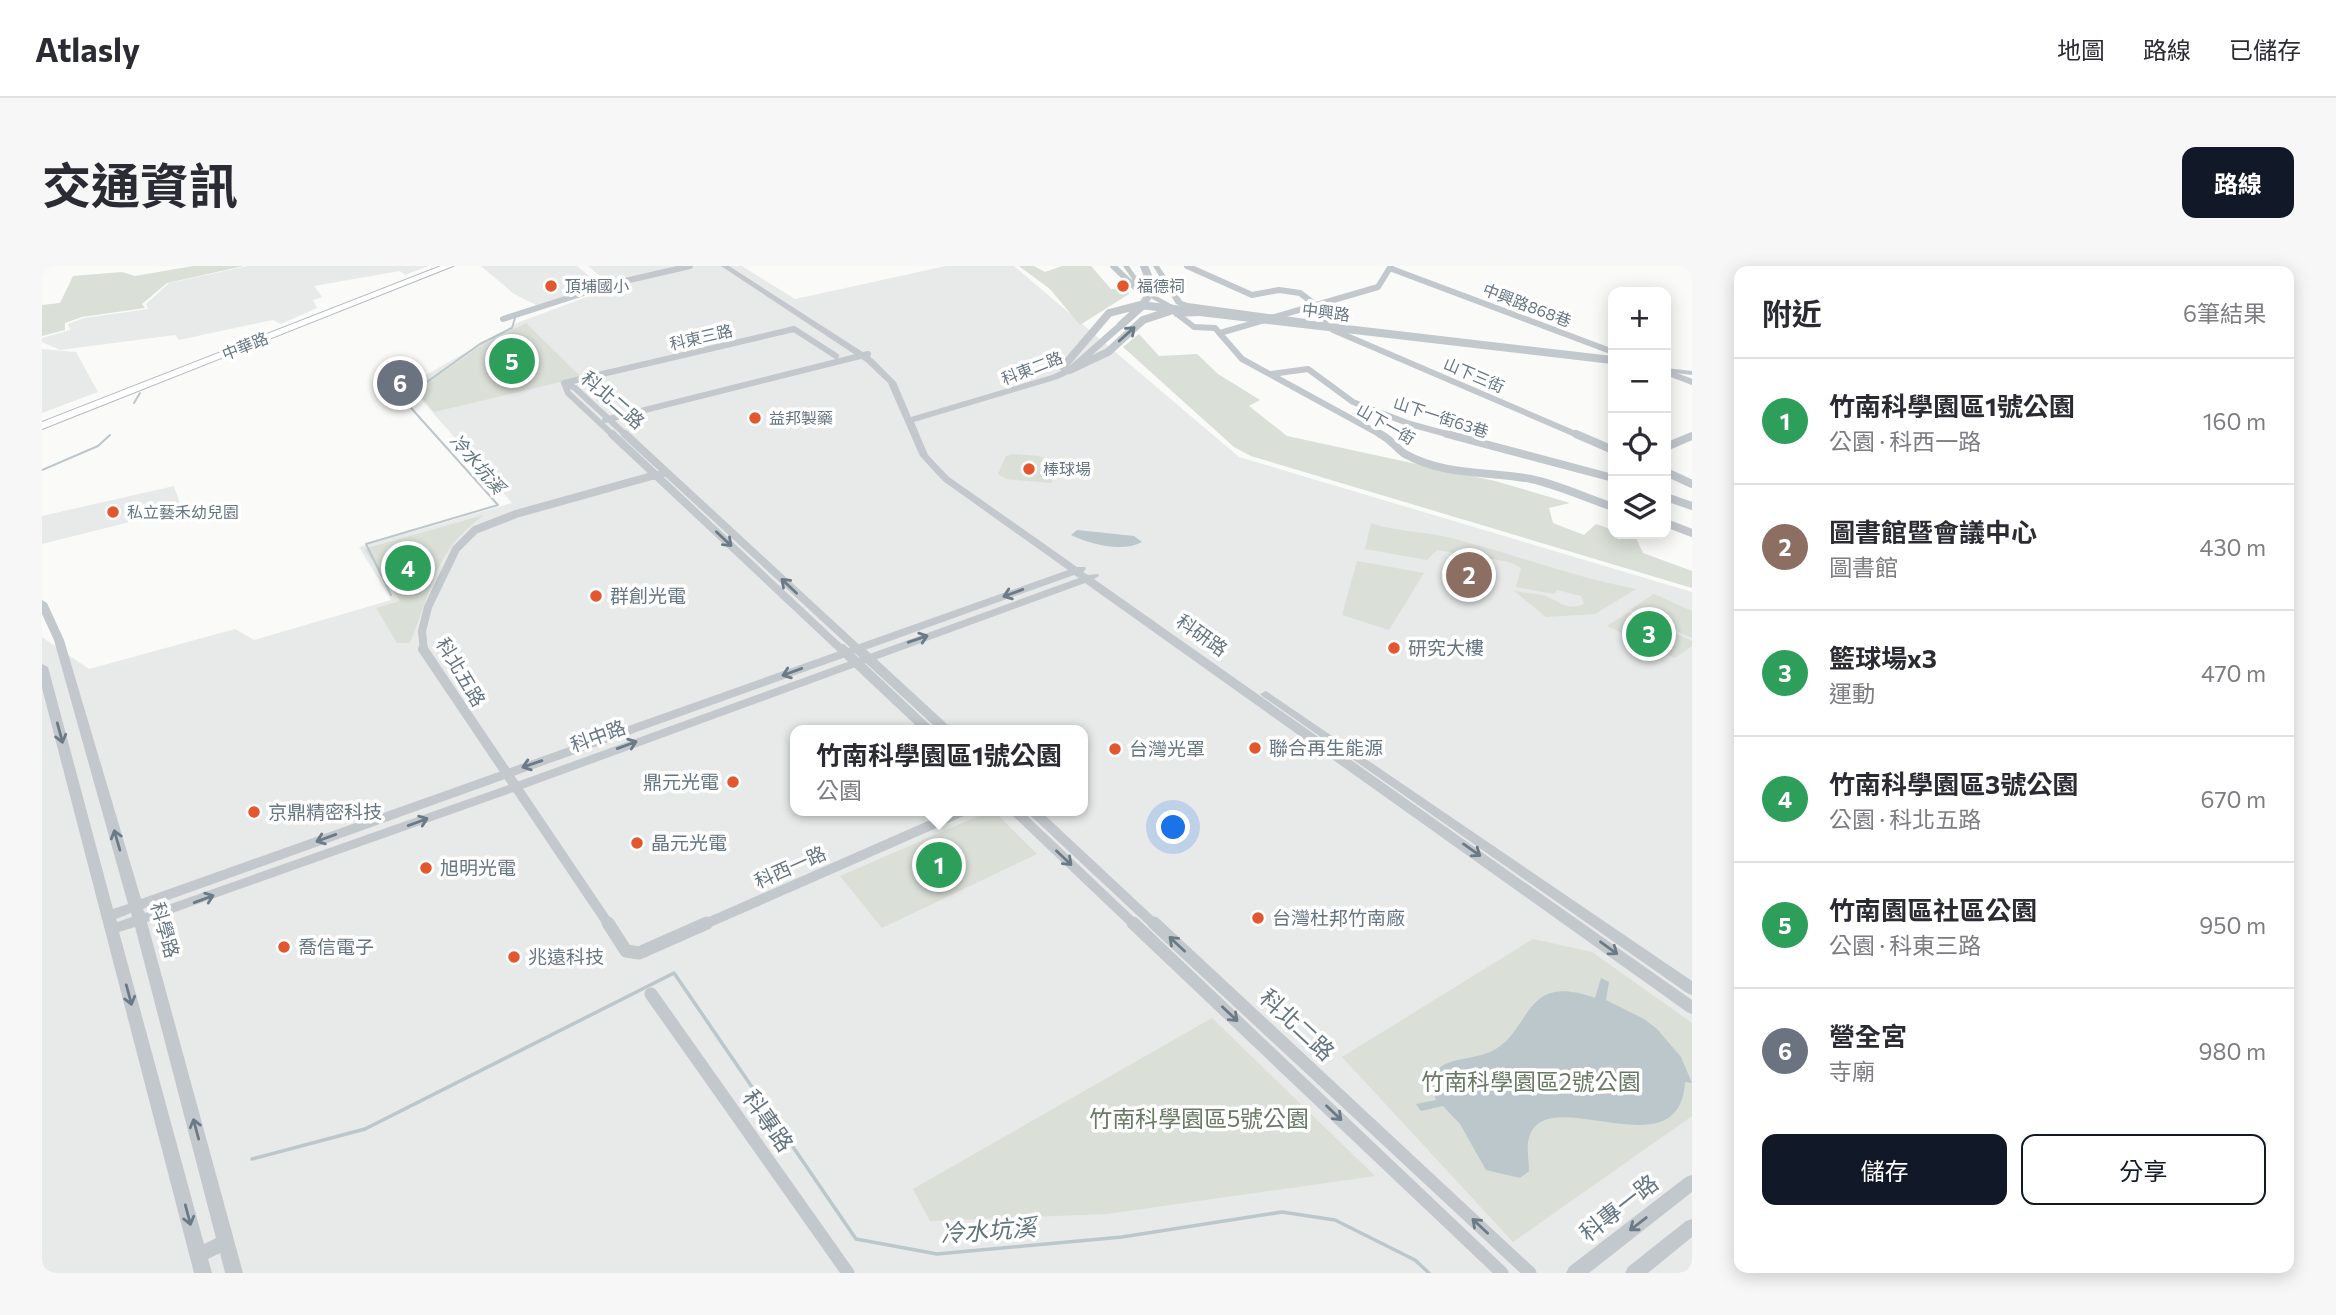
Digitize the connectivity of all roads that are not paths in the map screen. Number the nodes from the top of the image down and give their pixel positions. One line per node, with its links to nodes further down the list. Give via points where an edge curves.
1 (439, 266): 40 (main road, 中華路)
2 (449, 266): 40 (main road, 中華路)
3 (690, 266): 14 (street)
4 (695, 266): 14 (street)
5 (724, 266): 27 (street, 科研路)
6 (734, 266): 27 (street, 科研路)
7 (1113, 266): 15 (street)
8 (1126, 266): 15 (street)
9 (1136, 266): 23 (street, 科東二路, bridge, via 1144,288)
10 (1143, 266): 23 (street, 科東二路, bridge, via 1153,288 1142,306)
11 (1156, 266): 17 (street)
12 (1187, 266): 18 (street, via 1252,295 1286,291)
13 (1392, 267): 18 (street, via 1378,287); 29 (street, 中興路868巷)
14 (609, 285): 21 (street)
15 (1135, 288): 16 (street)
16 (1159, 299): 17 (street); 19 (street)
17 (1177, 300): 19 (street); 20 (street, 中興路)
18 (1317, 304): 20 (street); 24 (street)
19 (1175, 313): 22 (street, 中興路); 25 (street, via 1194,327 1212,327)
20 (1277, 317): 22 (street); 24 (street, 中興路)
21 (503, 319)
22 (1261, 321): 24 (street, 中興路); 25 (street)
23 (1118, 324): 33 (street, 科東二路)
24 (1330, 327): 26 (street, 中興路); 30 (street, 中興路); 46 (street, 山下三街)
25 (1220, 333): 37 (street, 山下一街, via 1242,359)
26 (1523, 352): 32 (street, 中興路); 33 (street, 中興路, one-way to 26, bridge, via 1108,352 1143,320 1170,311)
27 (862, 353): 28 (street); 41 (street, 科研路, via 900,381); 42 (street)
28 (836, 356): 39 (street, 科東三路, via 794,329); 42 (street)
29 (1608, 357)
30 (1608, 358)
31 (1608, 358): 33 (street, 中興路, bridge, via 1140,305 1110,313)
32 (1608, 359)
33 (1067, 369): 41 (street, 科東二路)
34 (1671, 370): 36 (street)
35 (1671, 372): 38 (street)
36 (1692, 372)
37 (1271, 374): 51 (street, 山下一街63巷, via 1308,369 1353,402 1410,424); 55 (street, 山下一街, via 1395,442 1403,453 1468,474 1534,480)
38 (1692, 382)
39 (565, 383): 42 (street, 科北二路, via 566,390)
40 (81, 409): 43 (main road, 中華路)
41 (911, 417): 59 (street, 科研路, via 933,455 954,476)
42 (601, 418): 48 (street, 科北二路); 50 (street, 科北二路)
43 (42, 424)
44 (1692, 436): 45 (street)
45 (1671, 445)
46 (1608, 448)
47 (1608, 471): 51 (street)
48 (666, 472): 50 (street, 科北五路); 61 (street, 科北二路, one-way to 48)
49 (1671, 474): 53 (street)
50 (656, 475): 61 (street, 科北二路, one-way to 61); 65 (street, 科北五路, via 500,519 475,530 456,549 428,607 421,646)
51 (1598, 475): 52 (street, 山下一街63巷)
52 (1608, 477)
53 (1692, 484)
54 (1671, 499): 56 (street)
55 (1608, 505)
56 (1692, 506)
57 (1671, 525): 58 (street)
58 (1692, 533)
59 (1086, 573): 61 (street, 科中路); 73 (street, 科研路); 75 (street, 科研路, one-way to 75)
60 (42, 603): 70 (street, 科學路, one-way to 60, via 60,640)
61 (855, 655): 63 (street, 科北二路); 64 (street, 科北二路); 65 (street, 科中路, one-way to 65); 66 (street, 科中路, one-way to 61)
62 (42, 667): 71 (street, one-way to 71)
63 (923, 725)
64 (940, 725)
65 (506, 773): 66 (street, 科北五路); 70 (street, 科中路, one-way to 70)
66 (517, 786): 70 (street, 科中路, one-way to 66); 72 (street, 科北五路)
67 (952, 816): 72 (street, 科西一路)
68 (1020, 816): 83 (street, 科北二路, one-way to 83)
69 (1038, 816): 84 (street, 科北二路, one-way to 69)
70 (138, 914): 71 (street, 科中路); 78 (street, 科學路, one-way to 70)
71 (111, 922): 79 (street, one-way to 79)
72 (631, 954)
73 (1692, 989)
74 (651, 995): 82 (street, 科專路)
75 (1692, 1008)
76 (1692, 1182): 85 (street, 科專一路, one-way to 85)
77 (1692, 1227): 86 (street)
78 (226, 1242): 79 (street); 81 (street, 科學路)
79 (198, 1255): 80 (street)
80 (203, 1273)
81 (234, 1273)
82 (848, 1273)
83 (1503, 1273)
84 (1530, 1273)
85 (1575, 1273)
86 (1634, 1273)

